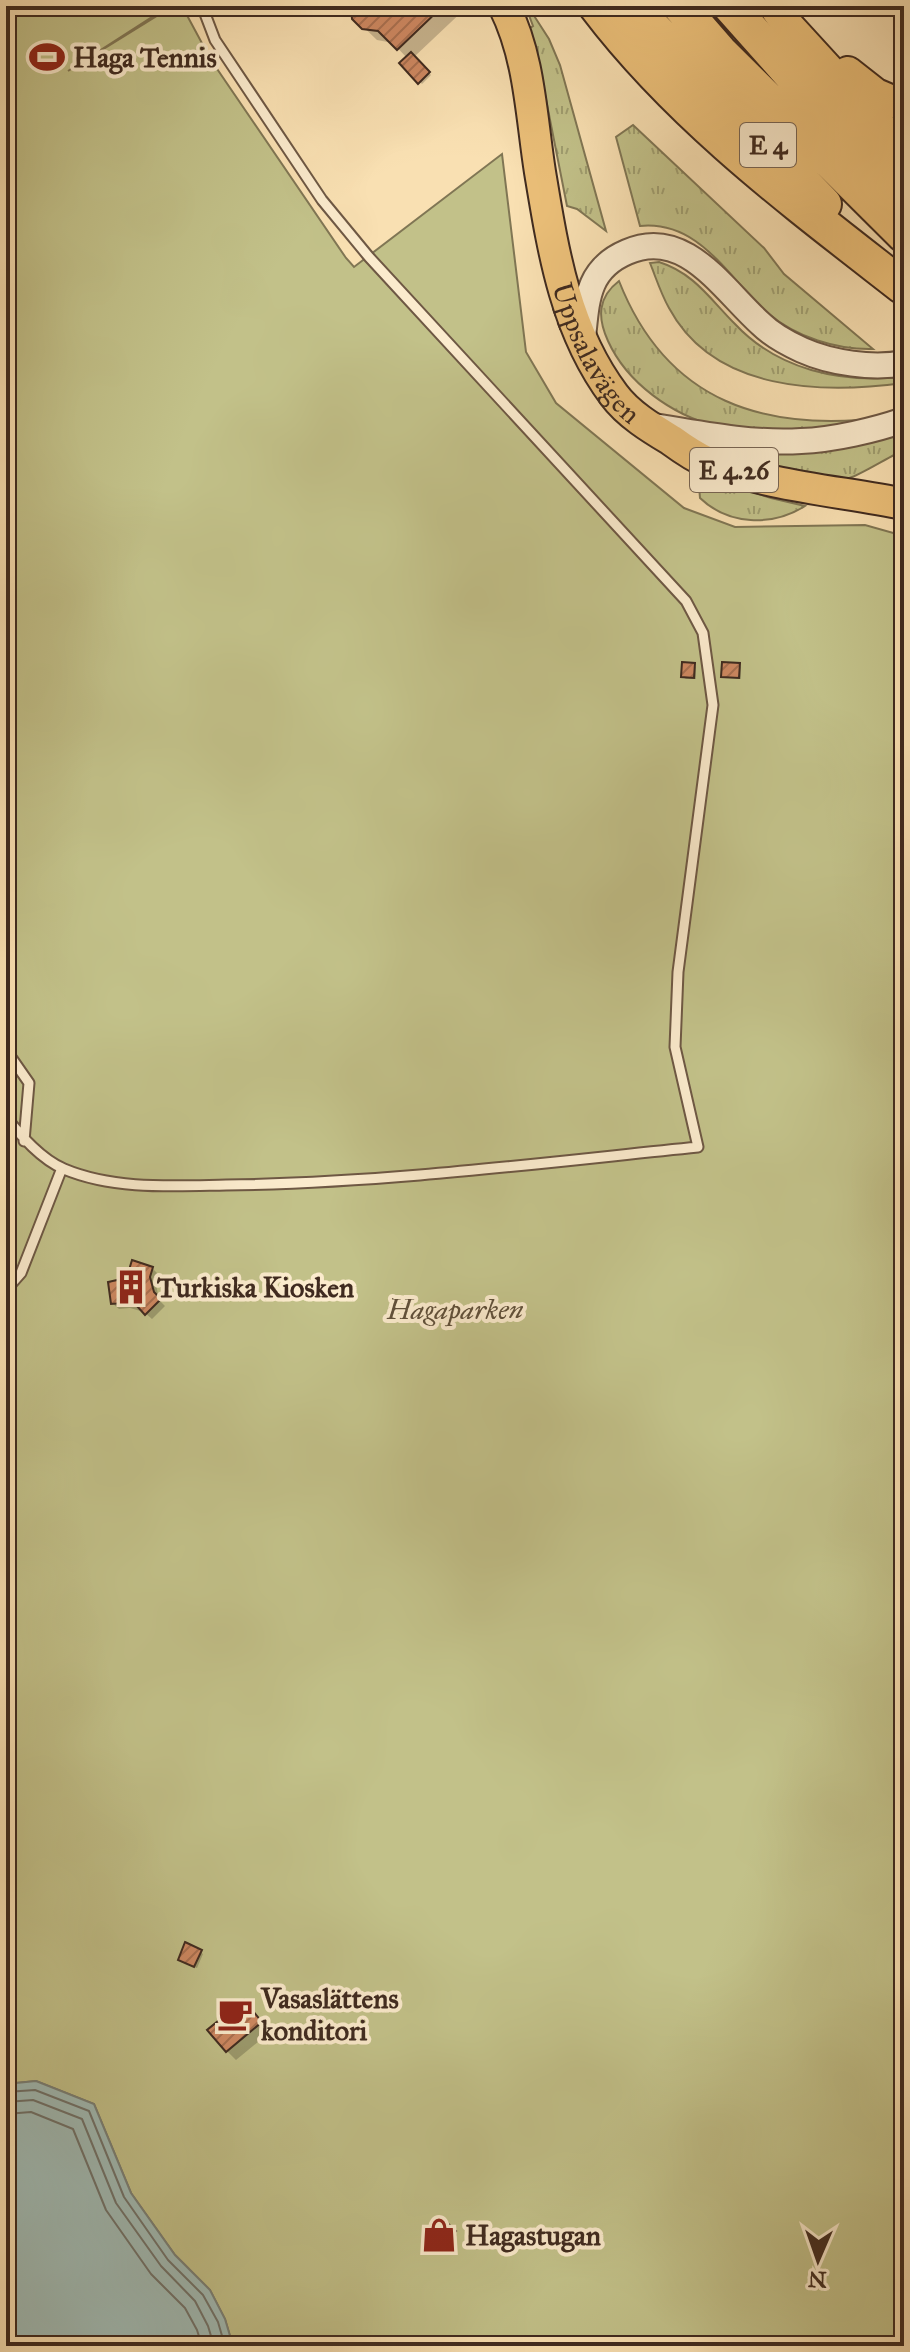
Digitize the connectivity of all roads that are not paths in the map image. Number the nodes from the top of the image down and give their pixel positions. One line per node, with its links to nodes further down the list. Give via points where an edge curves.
1 (504, 6): 14 (main road, Uppsalavägen / E 4.26, via 528,79 562,292)
2 (596, 6): 13 (highway, via 636,55 715,134 771,185)
3 (632, 6): 13 (highway, E 4)
4 (680, 6): 12 (highway, E 4)
5 (730, 6): 11 (highway)
6 (774, 6): 10 (main road)
7 (791, 6): 9 (main road, via 856,80)
8 (203, 7): 22 (lane, via 215,40 322,200 686,601 703,633 713,705 678,972 675,1047 698,1147 271,1185 161,1186 97,1179)
9 (904, 106)
10 (904, 152)
11 (904, 189)
12 (904, 235)
13 (903, 287)
14 (582, 343): 15 (street, via 587,296 601,270 641,246 664,245 683,252 763,327 803,351 846,363); 17 (main road, Uppsalavägen / E 4.26, via 615,397)
15 (904, 363)
16 (904, 420): 17 (street, via 802,441 742,439)
17 (646, 425): 18 (main road, Uppsalavägen / E 4.26, via 706,462 769,480)
18 (904, 504)
19 (6, 1050): 21 (lane, via 29,1083)
20 (6, 1117): 21 (lane)
21 (24, 1141): 22 (lane)
22 (62, 1168): 23 (lane, via 21,1273)
23 (6, 1290)

